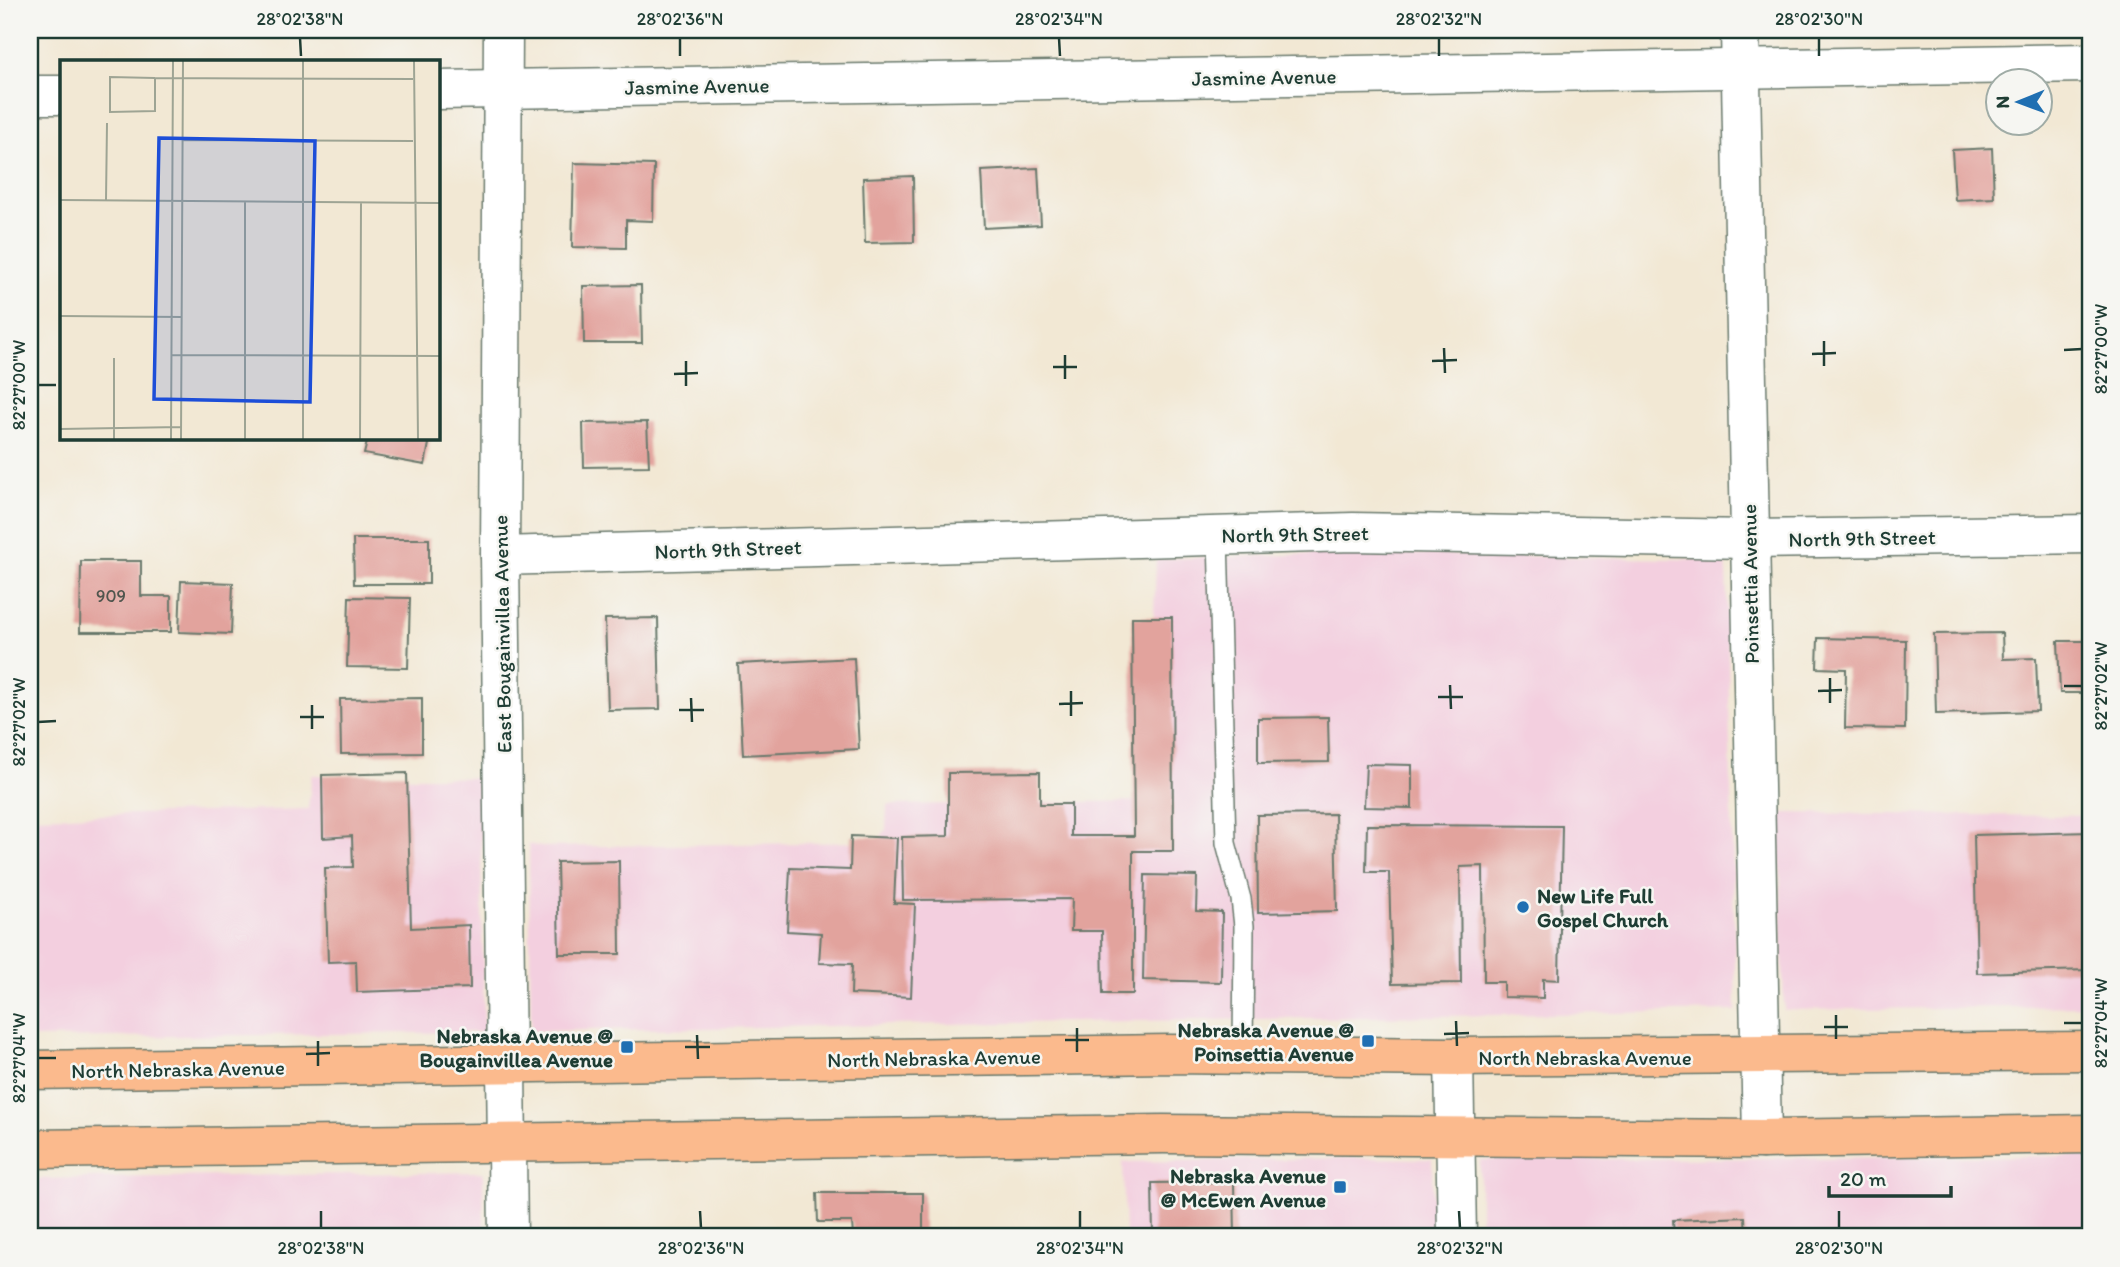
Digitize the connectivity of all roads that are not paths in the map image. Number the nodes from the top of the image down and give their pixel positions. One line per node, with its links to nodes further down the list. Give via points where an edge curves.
1 (503, 30): 5 (street, East Bougainvillea Avenue)
2 (1740, 30): 4 (street, Poinsettia Avenue)
3 (2090, 63): 4 (street, Jasmine Avenue)
4 (1740, 69): 5 (street, Jasmine Avenue); 11 (street, Poinsettia Avenue)
5 (504, 89): 6 (street, Jasmine Avenue); 12 (street, East Bougainvillea Avenue)
6 (439, 90)
7 (60, 94): 8 (street)
8 (30, 95)
9 (2090, 534): 11 (street, North 9th Street)
10 (1218, 536): 11 (street, North 9th Street, via 1353,532); 12 (street, North 9th Street); 14 (lane, via 1226,843 1244,926)
11 (1749, 539): 15 (street, Poinsettia Avenue)
12 (500, 556): 17 (street, East Bougainvillea Avenue)
13 (2090, 1051): 15 (main road, North Nebraska Avenue)
14 (1243, 1055): 16 (main road, North Nebraska Avenue); 17 (main road, North Nebraska Avenue)
15 (1761, 1056): 16 (main road, North Nebraska Avenue); 21 (street, Poinsettia Avenue)
16 (1454, 1057): 20 (street)
17 (508, 1065): 18 (main road, North Nebraska Avenue); 22 (street, East Bougainvillea Avenue)
18 (30, 1070)
19 (2090, 1135): 21 (main road)
20 (1456, 1138): 21 (main road); 22 (main road, via 1163,1135); 25 (street)
21 (1762, 1139)
22 (507, 1144): 23 (main road); 24 (street, East Bougainvillea Avenue)
23 (30, 1149)
24 (508, 1237)
25 (1457, 1237)

